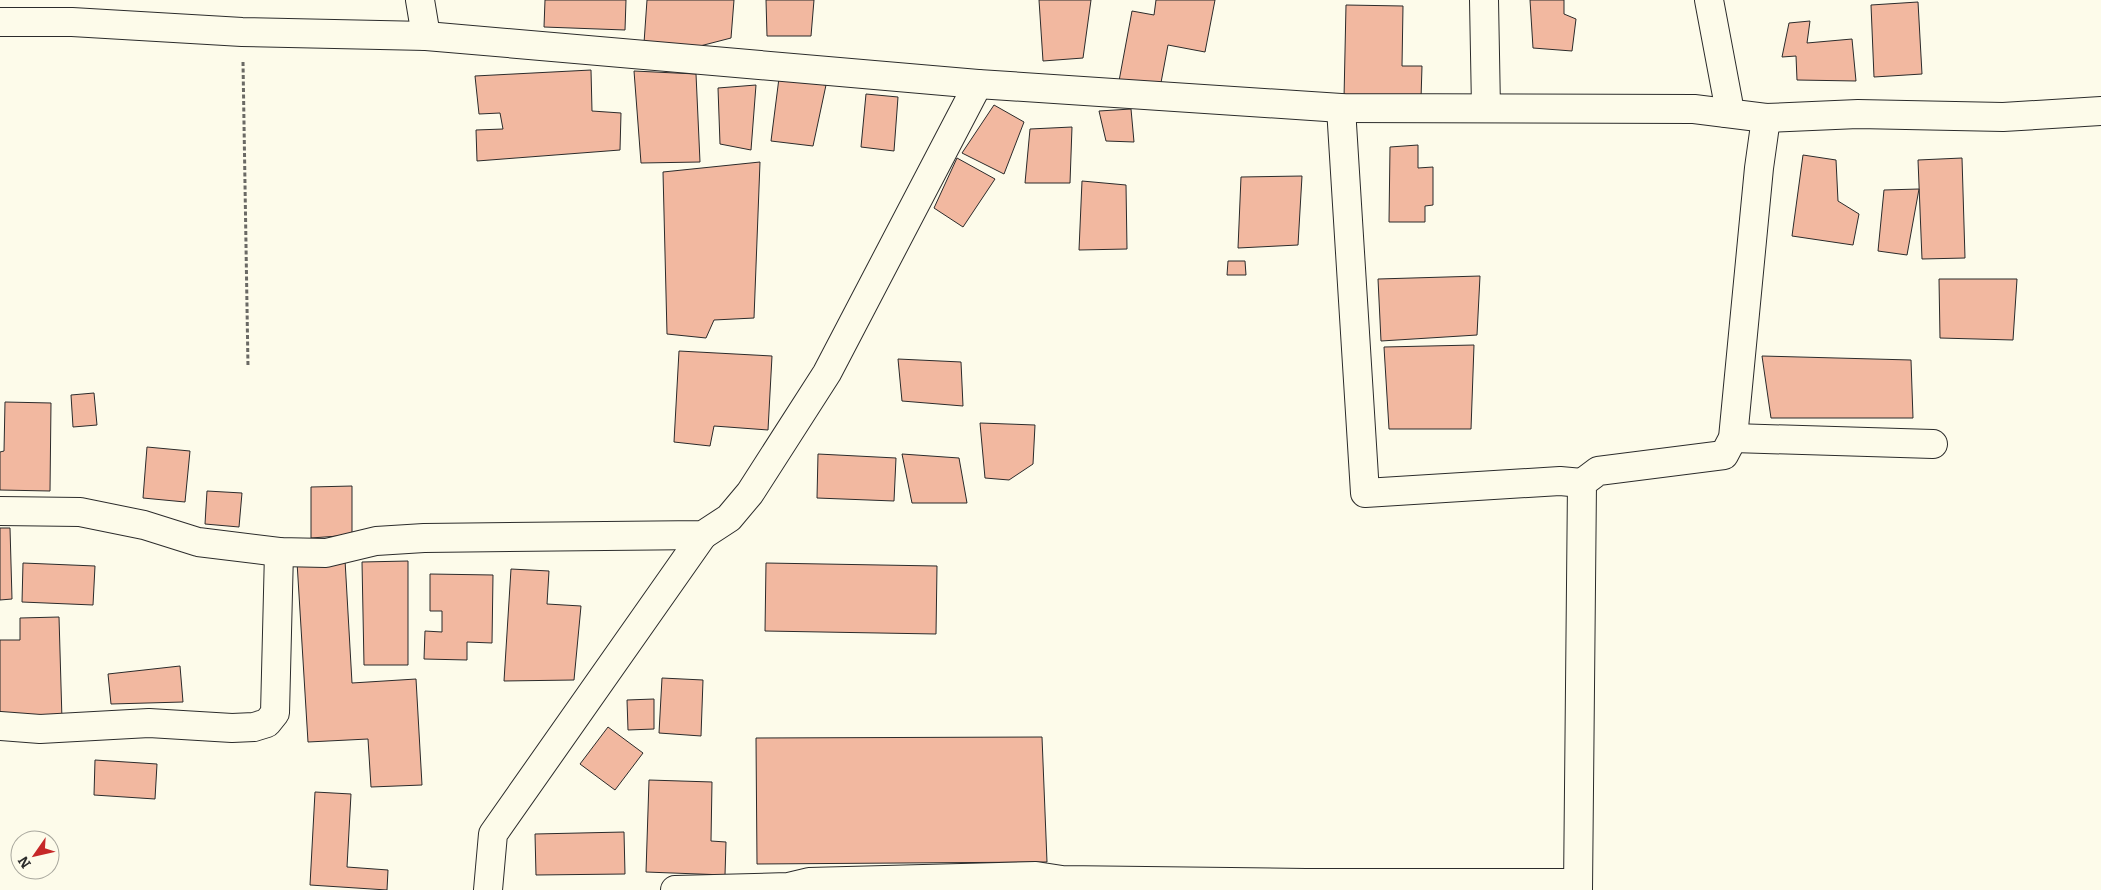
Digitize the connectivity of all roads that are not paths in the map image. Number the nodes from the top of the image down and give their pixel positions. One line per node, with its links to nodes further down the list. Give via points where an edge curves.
1 (420, 0): 5 (street)
2 (1484, 0): 8 (street)
3 (1709, 0): 10 (street, via 1728,100)
4 (0, 22): 5 (street)
5 (426, 36): 6 (street)
6 (978, 84): 7 (street); 16 (street, via 827,373 750,492 729,518)
7 (1341, 108): 8 (street); 14 (street, via 1365,493)
8 (1486, 108): 10 (street, via 1694,109)
9 (2101, 111): 11 (street, via 2003,117 1858,114)
10 (1726, 113): 11 (street)
11 (1766, 118): 12 (street)
12 (1733, 438): 13 (street); 14 (street, via 1724,454 1598,471)
13 (1933, 444)
14 (1582, 482): 20 (street)
15 (0, 511): 17 (street, via 80,512 144,525 198,542)
16 (703, 535): 17 (street, via 424,538 376,541 326,553); 21 (street, via 494,834)
17 (279, 552): 18 (street, via 275,713 267,723 232,728 149,723 40,729)
18 (0, 726)
19 (1305, 887): 20 (street); 22 (street, via 1062,880 1036,876 809,882 788,887)
20 (1578, 887)
21 (488, 890)
22 (675, 890)

